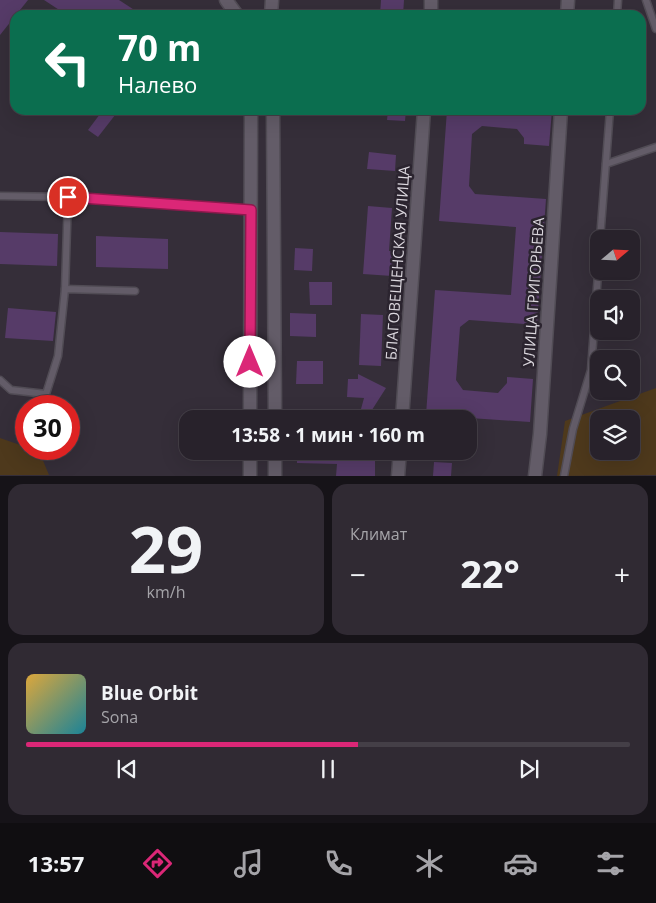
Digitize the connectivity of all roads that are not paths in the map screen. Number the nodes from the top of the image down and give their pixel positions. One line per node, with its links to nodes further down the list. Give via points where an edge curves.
1 (646, 0): 2 (lane)
2 (656, 29)
3 (251, 115): 12 (street)
4 (273, 115): 19 (street)
5 (424, 115): 20 (street, БЛАГОВЕЩЕНСКАЯ УЛИЦА)
6 (561, 115): 27 (street, УЛИЦА ГРИГОРЬЕВА)
7 (610, 115): 9 (lane)
8 (656, 147): 9 (lane)
9 (606, 164): 13 (lane)
10 (0, 196): 11 (lane)
11 (68, 197): 12 (lane); 15 (lane)
12 (251, 210): 18 (street)
13 (601, 230)
14 (598, 280): 28 (lane, via 591,370 573,429)
15 (65, 289): 16 (lane); 17 (lane, via 58,356 46,394 11,390)
16 (135, 291)
17 (0, 380)
18 (250, 410)
19 (275, 410)
20 (403, 410)
21 (250, 460): 24 (street)
22 (275, 460): 25 (street)
23 (399, 460): 26 (street)
24 (250, 476)
25 (275, 476)
26 (398, 476)
27 (535, 476)
28 (564, 476)

